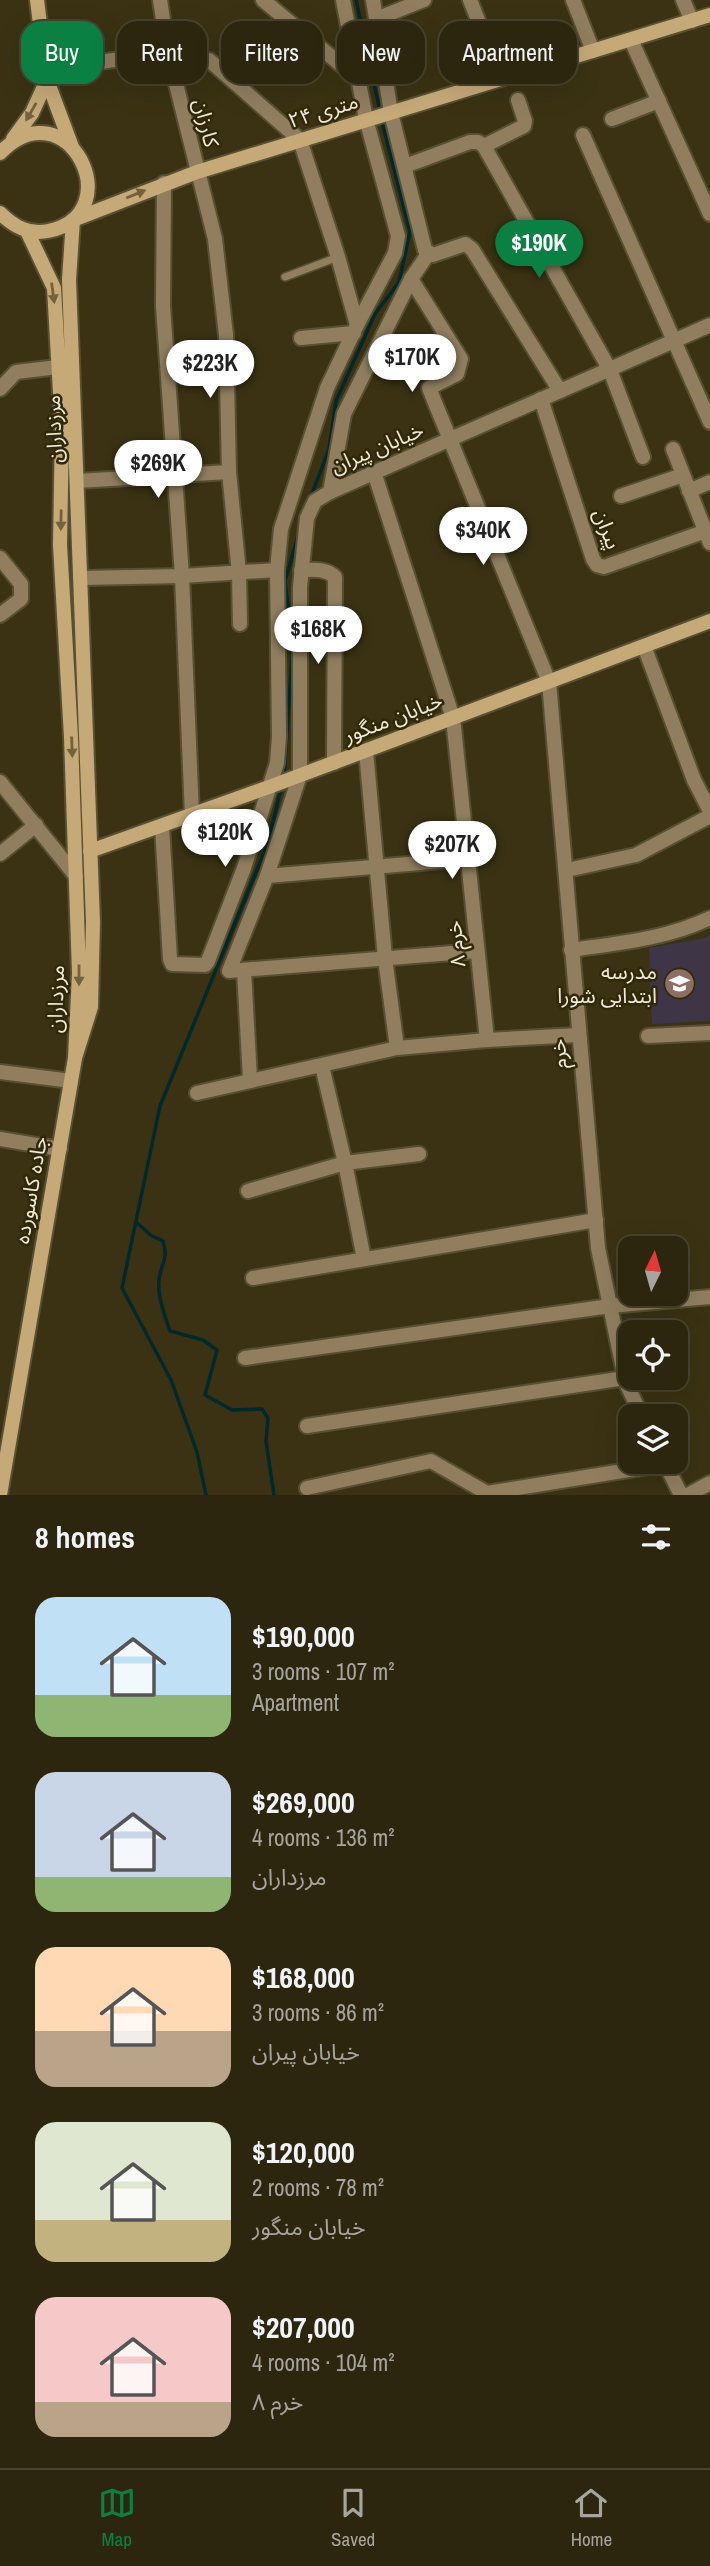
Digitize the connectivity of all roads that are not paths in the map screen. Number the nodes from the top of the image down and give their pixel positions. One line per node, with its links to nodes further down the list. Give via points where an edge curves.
1 (37, 0): 13 (street)
2 (160, 0): 14 (street, کارزان)
3 (263, 0): 21 (street)
4 (343, 0): 15 (street)
5 (373, 0): 12 (street)
6 (390, 0): 12 (street)
7 (424, 0): 12 (street)
8 (470, 0): 16 (street)
9 (573, 0): 19 (street)
10 (683, 0): 17 (street)
11 (710, 15): 17 (street, ۲۴ متری)
12 (376, 19): 28 (street)
13 (40, 21)
14 (163, 21)
15 (347, 21)
16 (478, 21)
17 (692, 21): 18 (street, ۲۴ متری)
18 (631, 40): 19 (street, ۲۴ متری); 27 (street)
19 (593, 51): 28 (street, ۲۴ متری)
20 (207, 60): 32 (street)
21 (337, 62)
22 (43, 84): 33 (street, one-way to 33, via 32,113)
23 (50, 84): 35 (street)
24 (176, 84): 38 (street, کارزان)
25 (359, 84): 29 (street)
26 (518, 100): 34 (street, via 524,125)
27 (659, 101): 30 (street); 40 (street)
28 (391, 113): 29 (street, ۲۴ متری); 37 (street)
29 (366, 119): 32 (street, ۲۴ متری); 49 (street, via 398,236 395,253)
30 (612, 119)
31 (583, 135): 51 (street)
32 (300, 140): 38 (street, ۲۴ متری); 45 (street)
33 (11, 142): 35 (street, via 43,134); 36 (street)
34 (484, 146): 37 (street, via 470,142); 53 (street)
35 (72, 147): 41 (street, via 88,175 83,206)
36 (0, 153)
37 (405, 166): 44 (street)
38 (197, 173): 39 (street, ۲۴ متری); 61 (street, کارزان, via 215,239 226,335)
39 (164, 183): 41 (street, ۲۴ متری, one-way to 39); 64 (street, via 163,306)
40 (710, 214)
41 (73, 219): 43 (street, ۲۴ متری, via 58,229); 65 (street, مرزداران, via 69,280)
42 (2, 220): 43 (street)
43 (27, 231): 52 (street, مرزداران, one-way to 52, via 54,288)
44 (428, 254): 47 (street); 55 (street, via 460,244 472,249)
45 (338, 257): 46 (lane); 49 (street)
46 (285, 276)
47 (411, 279): 58 (street, خرم, via 461,359 457,374 429,388); 68 (street, via 344,414)
48 (710, 325): 51 (street, خیابان پیران)
49 (355, 329): 50 (street); 72 (street, via 327,388 285,514)
50 (302, 338)
51 (673, 341): 53 (street, خیابان پیران); 57 (street)
52 (58, 367): 54 (street, via 16,372); 98 (street, مرزداران, one-way to 98, via 60,545)
53 (610, 370): 55 (street, خیابان پیران); 60 (street)
54 (0, 389)
55 (560, 391): 56 (street, خیابان پیران)
56 (541, 399): 58 (street, خیابان پیران); 70 (street, پیران, via 597,565 604,567)
57 (710, 422)
58 (450, 440): 62 (street, خیابان پیران); 81 (street, خرم)
59 (673, 449): 63 (street)
60 (643, 457)
61 (229, 472): 64 (street); 74 (street, کارزان)
62 (374, 472): 68 (street, خیابان پیران); 82 (street, خرم ۸)
63 (683, 475): 67 (street); 69 (street)
64 (173, 476): 65 (street); 75 (street)
65 (77, 481): 76 (street, مرزداران)
66 (710, 482): 67 (street)
67 (690, 491): 70 (street)
68 (330, 492): 73 (street, خیابان پیران, via 310,508)
69 (621, 496)
70 (708, 537)
71 (0, 558): 77 (street, via 21,584 21,599)
72 (277, 570): 74 (street); 87 (street, via 279,737)
73 (301, 570): 84 (street, via 322,570 335,578); 85 (street, خیابان پیران)
74 (239, 573): 75 (street); 79 (street, کارزان)
75 (182, 576): 76 (street); 89 (street)
76 (81, 579): 93 (street, مرزداران)
77 (0, 615)
78 (710, 621): 80 (street, خیابان منگور)
79 (240, 624)
80 (644, 646): 81 (street, خیابان منگور); 88 (street)
81 (548, 682): 82 (street, خیابان منگور); 97 (street, خرم)
82 (453, 718): 83 (street, خیابان منگور); 95 (street, خرم ۸)
83 (366, 751): 84 (street, خیابان منگور); 96 (street)
84 (334, 762): 85 (street, خیابان منگور)
85 (300, 775): 87 (street, خیابان منگور); 99 (street, خیابان پیران)
86 (0, 782): 91 (street)
87 (269, 787): 89 (street, خیابان منگور); 92 (street, via 244,867 205,965 177,965 170,959)
88 (710, 811)
89 (192, 816): 92 (street, خیابان منگور)
90 (710, 816): 97 (street, via 636,855)
91 (36, 825): 94 (street); 98 (street)
92 (162, 826): 93 (street, خیابان منگور)
93 (90, 851): 110 (street, مرزداران, via 92,1007)
94 (0, 854)
95 (467, 859): 96 (street); 102 (street, خرم ۸)
96 (376, 866): 99 (street); 103 (street)
97 (567, 870): 101 (street, خرم)
98 (76, 876): 110 (street, مرزداران, one-way to 110, via 79,973)
99 (267, 876): 104 (street, خیابان پیران, via 229,971)
100 (710, 919): 101 (street, via 657,937)
101 (571, 950): 106 (street, خرم)
102 (477, 951): 103 (street); 108 (street, خرم ۸)
103 (385, 958): 104 (street); 109 (street)
104 (244, 970): 113 (street)
105 (710, 1033): 107 (street)
106 (578, 1035): 108 (street); 121 (street, خرم)
107 (648, 1035)
108 (488, 1040): 109 (street)
109 (397, 1048): 111 (street)
110 (75, 1058): 114 (street, جاده کاسورده)
111 (322, 1066): 113 (street); 119 (street)
112 (0, 1072): 114 (street)
113 (250, 1079): 115 (street)
114 (71, 1081): 117 (street, جاده کاسورده)
115 (197, 1093)
116 (0, 1139): 117 (street)
117 (60, 1149): 135 (street, جاده کاسورده)
118 (419, 1154): 119 (street)
119 (345, 1163): 120 (street); 122 (street)
120 (248, 1191)
121 (596, 1220): 122 (street); 125 (street, خرم)
122 (364, 1259): 123 (street)
123 (253, 1278)
124 (710, 1297): 125 (street)
125 (610, 1306): 126 (street, خرم); 127 (street)
126 (618, 1344)
127 (245, 1359)
128 (618, 1379): 129 (street)
129 (307, 1426)
130 (618, 1470): 134 (street)
131 (671, 1474): 136 (street)
132 (710, 1483): 137 (street)
133 (307, 1488): 134 (street, via 430,1461)
134 (487, 1494)
135 (0, 1495)
136 (681, 1495)
137 (688, 1495)

